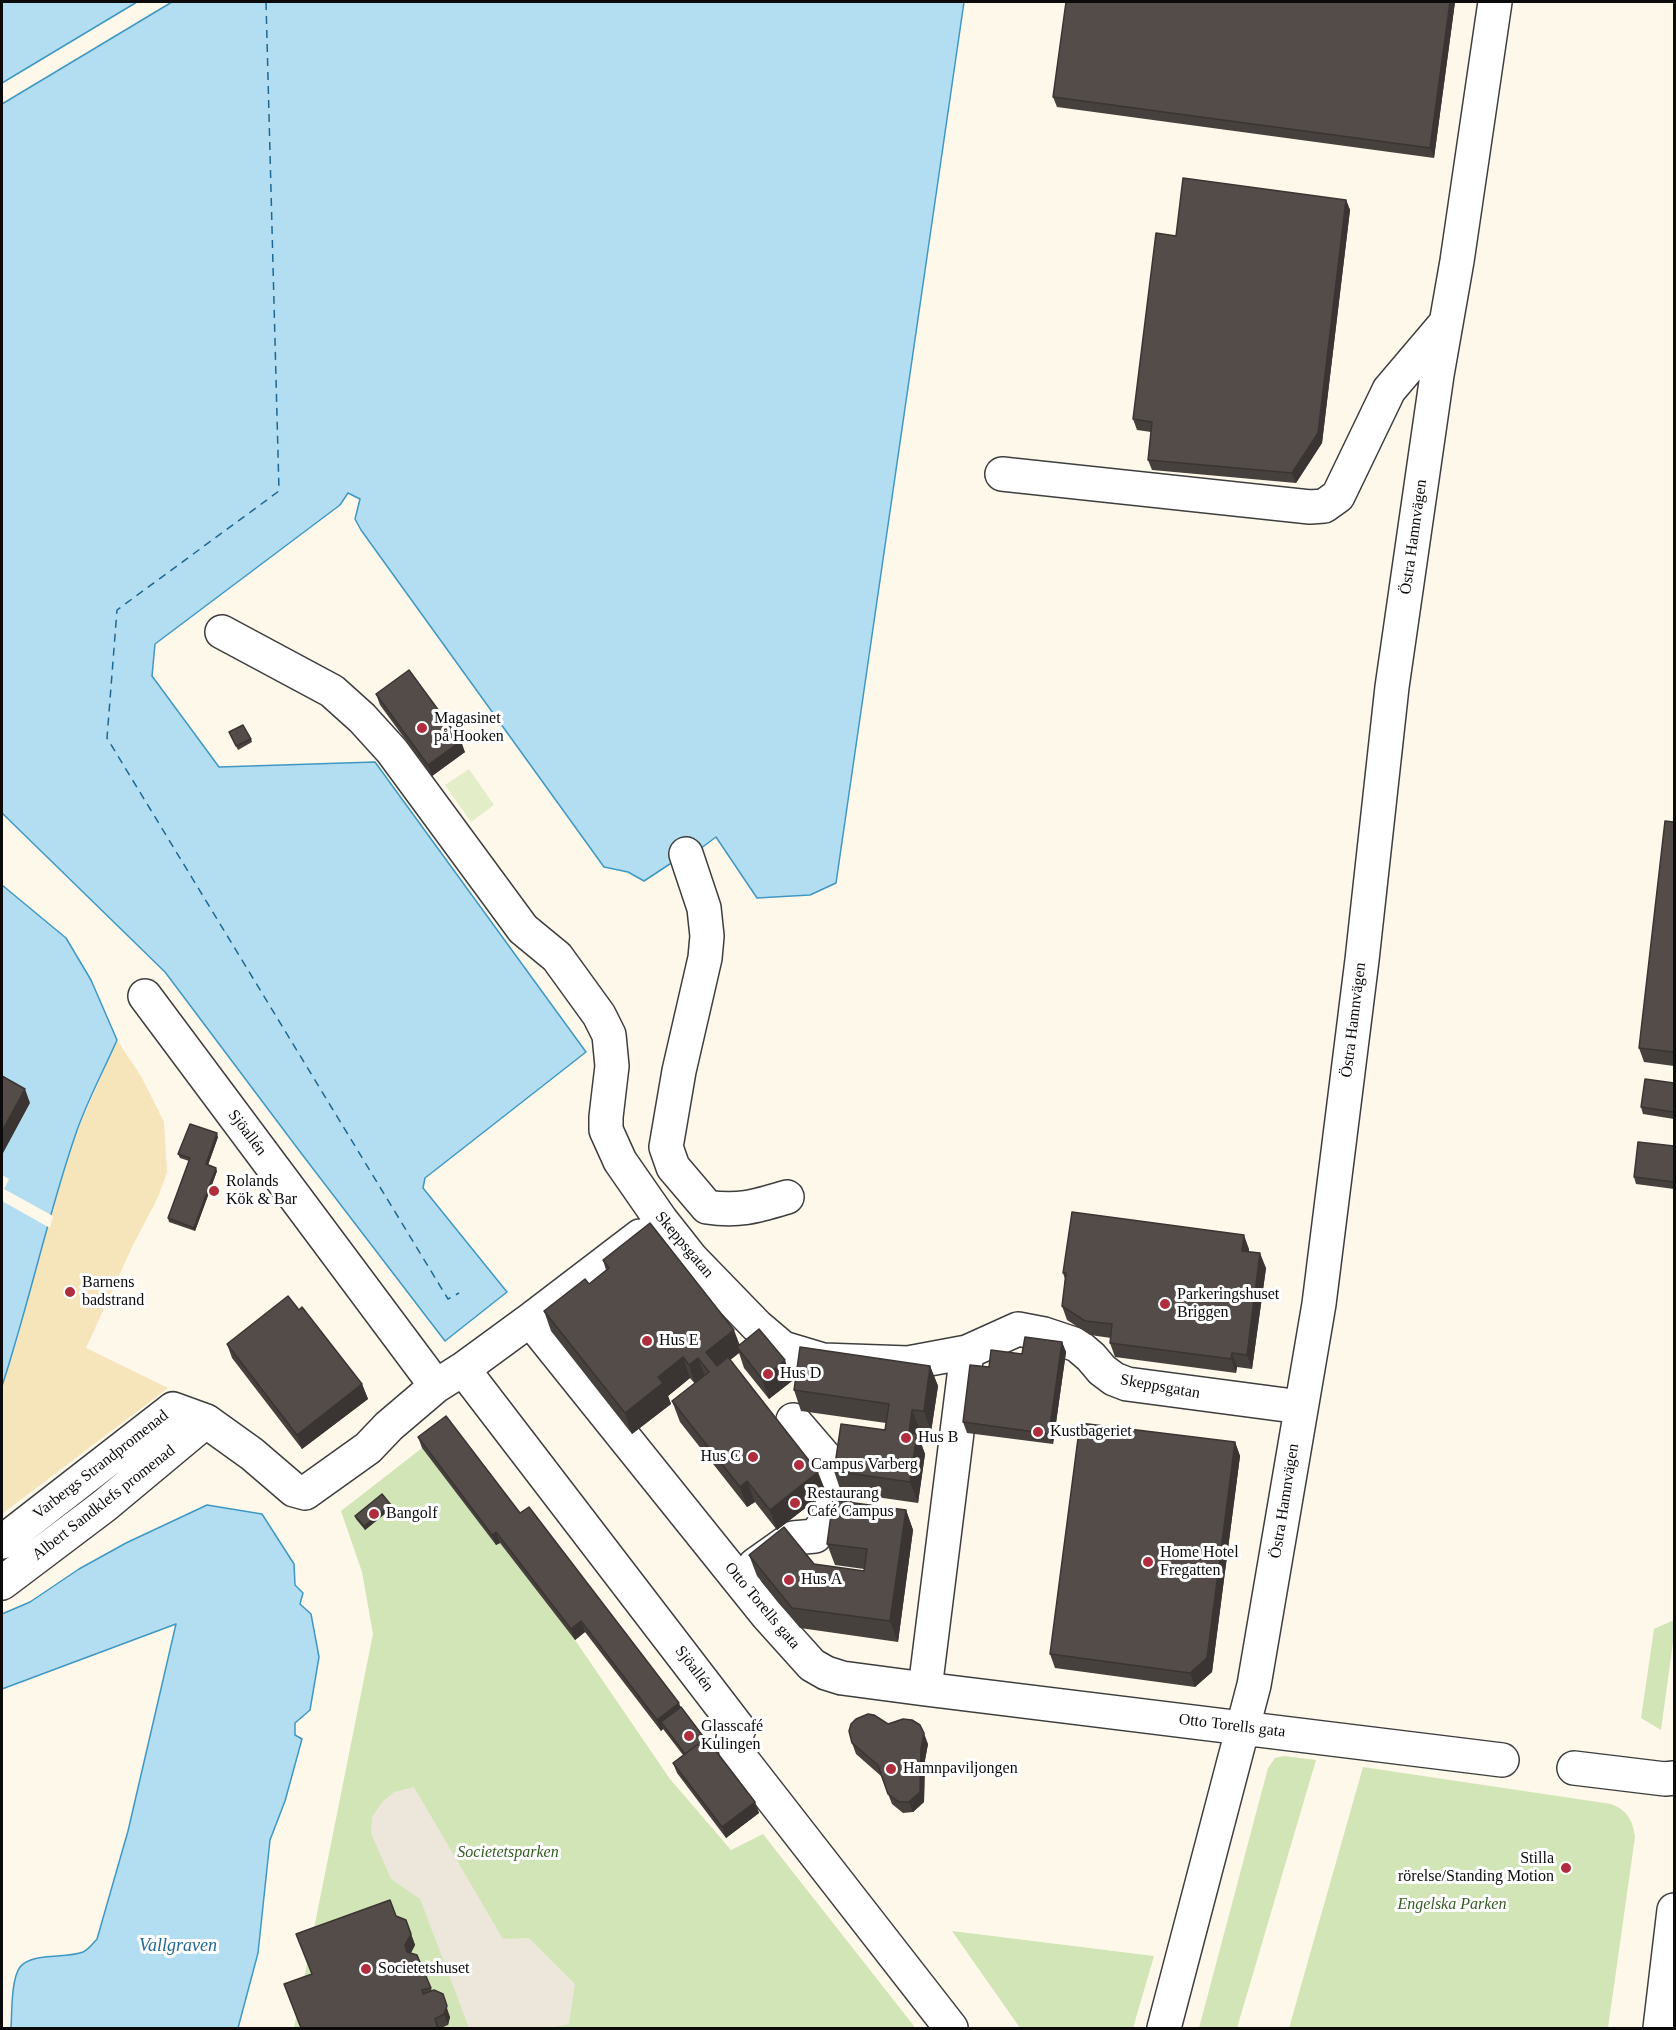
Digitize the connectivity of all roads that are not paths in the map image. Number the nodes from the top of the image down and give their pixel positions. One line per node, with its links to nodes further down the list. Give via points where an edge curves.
1 (1495, 2): 2 (street, Östra Hamnvägen)
2 (1445, 324): 3 (street, via 1389,390 1338,496 1324,506); 12 (street, Östra Hamnvägen, via 1392,687 1319,1304)
3 (1002, 474)
4 (222, 632): 8 (street, Skeppsgatan, via 332,691 362,718 393,751 523,928 557,957 609,1035 612,1066 606,1130 620,1161)
5 (686, 854): 7 (street, via 704,908 707,936 666,1147 673,1167 707,1207 729,1210)
6 (145, 996): 11 (street, Sjöallén)
7 (787, 1197)
8 (661, 1220): 9 (street); 10 (street, Skeppsgatan, via 691,1258 783,1348 823,1360 908,1364)
9 (530, 1320): 11 (street); 16 (street, Otto Torells gata)
10 (967, 1352): 12 (street, Skeppsgatan, via 1018,1329 1077,1345 1102,1370 1127,1384); 18 (street)
11 (450, 1378): 14 (street, via 389,1426 368,1448 305,1493 294,1490); 24 (street, Sjöallén, via 739,1729 734,1738 736,1752)
12 (1301, 1407): 19 (street, Östra Hamnvägen)
13 (793, 1420): 16 (street, via 830,1463 835,1495 827,1521 815,1536 793,1538)
14 (206, 1421): 15 (street, Varbergs Strandpromenad, via 173,1409); 17 (street, Albert Sandklefs promenad, via 104,1506)
15 (2, 1542)
16 (737, 1578): 18 (street, Otto Torells gata, via 812,1665 842,1678)
17 (2, 1583)
18 (926, 1689): 19 (street, Otto Torells gata)
19 (1245, 1728): 20 (street, Otto Torells gata); 25 (street, Östra Hamnvägen)
20 (1502, 1760)
21 (1574, 1768): 22 (street)
22 (1674, 1778)
23 (1674, 1910): 26 (street)
24 (951, 2028)
25 (1164, 2028)
26 (1660, 2028)

